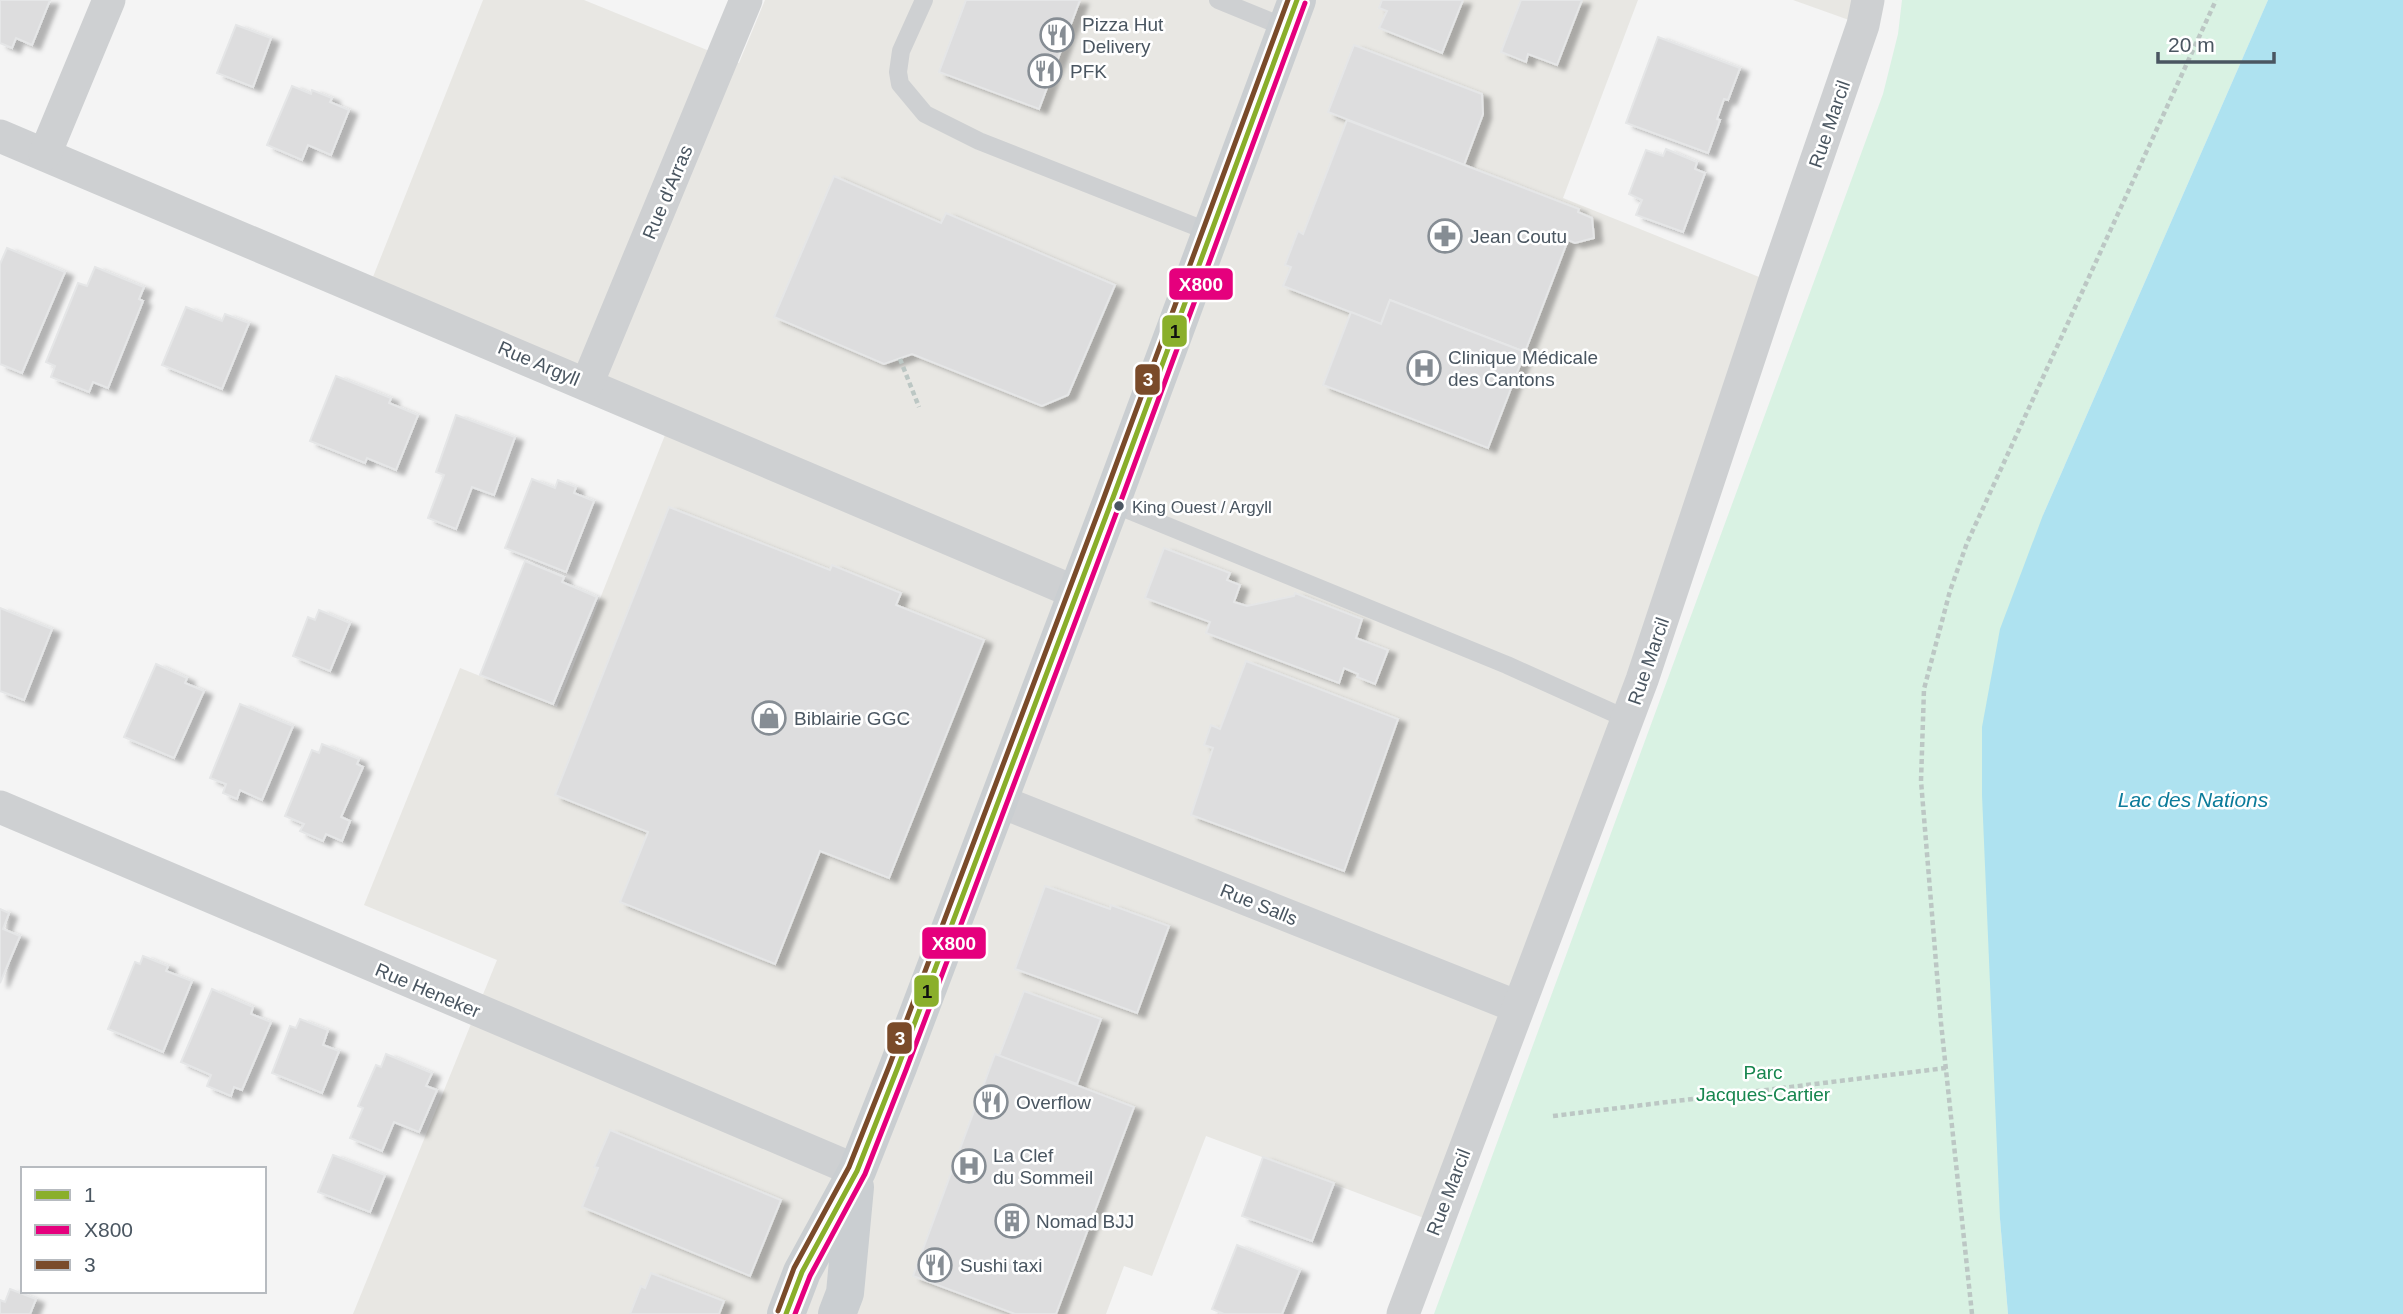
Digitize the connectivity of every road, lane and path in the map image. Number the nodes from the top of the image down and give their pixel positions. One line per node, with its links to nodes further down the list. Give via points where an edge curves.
1 (109, 0): 9 (street)
2 (746, 0): 12 (street, Rue d'Arras)
3 (924, 0): 10 (lane, via 901,51 898,72 900,84 925,114 979,141)
4 (1218, 0): 7 (lane)
5 (1868, 0): 16 (street, Rue Marcil)
6 (2216, 0): 20 (path, via 1967,543 1924,689 1921,782)
7 (1292, 14): 10 (main road)
8 (0, 136): 9 (street, Rue Argyll)
9 (45, 154): 12 (street, Rue Argyll)
10 (1212, 233): 14 (main road)
11 (900, 359): 13 (path)
12 (587, 384): 15 (street, Rue Argyll)
13 (919, 407)
14 (1111, 503): 15 (main road); 16 (lane)
15 (1077, 593): 17 (main road)
16 (1627, 719): 19 (street, Rue Marcil)
17 (999, 801): 19 (street, Rue Salls); 22 (main road)
18 (0, 807): 22 (street, Rue Heneker)
19 (1518, 1007): 25 (street, Rue Marcil)
20 (1946, 1068): 21 (path); 26 (path)
21 (1553, 1116)
22 (857, 1171): 23 (main road, via 802,1272); 24 (main road, via 845,1293)
23 (786, 1314)
24 (837, 1314)
25 (1403, 1314)
26 (1972, 1314)

